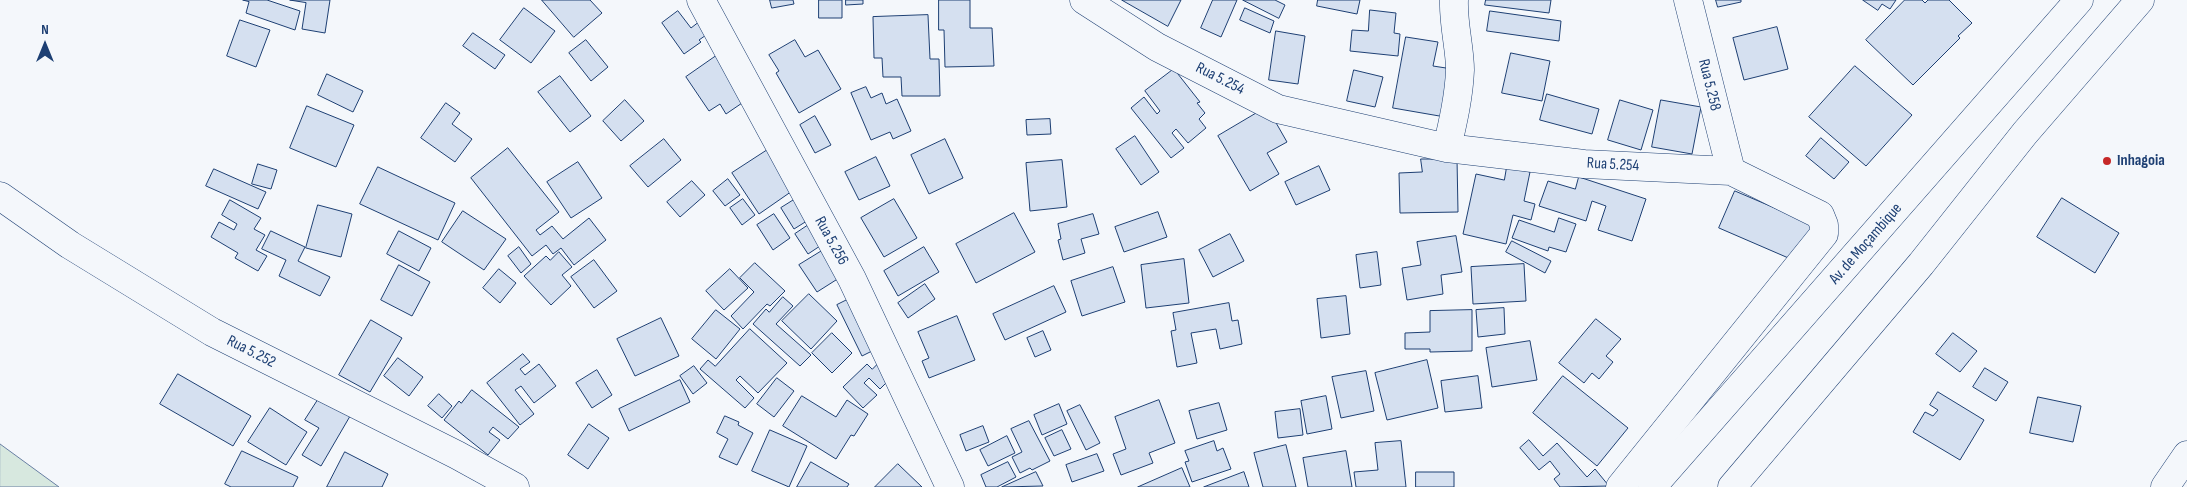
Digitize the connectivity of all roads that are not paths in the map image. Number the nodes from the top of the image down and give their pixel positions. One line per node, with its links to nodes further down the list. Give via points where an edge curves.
1 (701, 0): 12 (main road, Rua 5.256, via 852,279)
2 (1084, 0): 7 (main road, Rua 5.254, via 1157,47 1278,109)
3 (1454, 0): 7 (main road, via 1460,69)
4 (1688, 0): 8 (main road, Rua 5.258)
5 (2079, 0): 14 (main road, Av. de Moçambique)
6 (2140, 0): 15 (main road, via 2025,133 1921,264)
7 (1447, 148): 8 (main road, Rua 5.254, via 1584,164)
8 (1731, 170): 13 (main road, Rua 5.254, via 1820,215 1824,234)
9 (0, 196): 11 (main road, Rua 5.252, via 70,245 212,332)
10 (2187, 455): 16 (main road)
11 (515, 487)
12 (950, 487)
13 (1620, 487)
14 (1652, 487)
15 (1732, 487)
16 (2166, 487)

